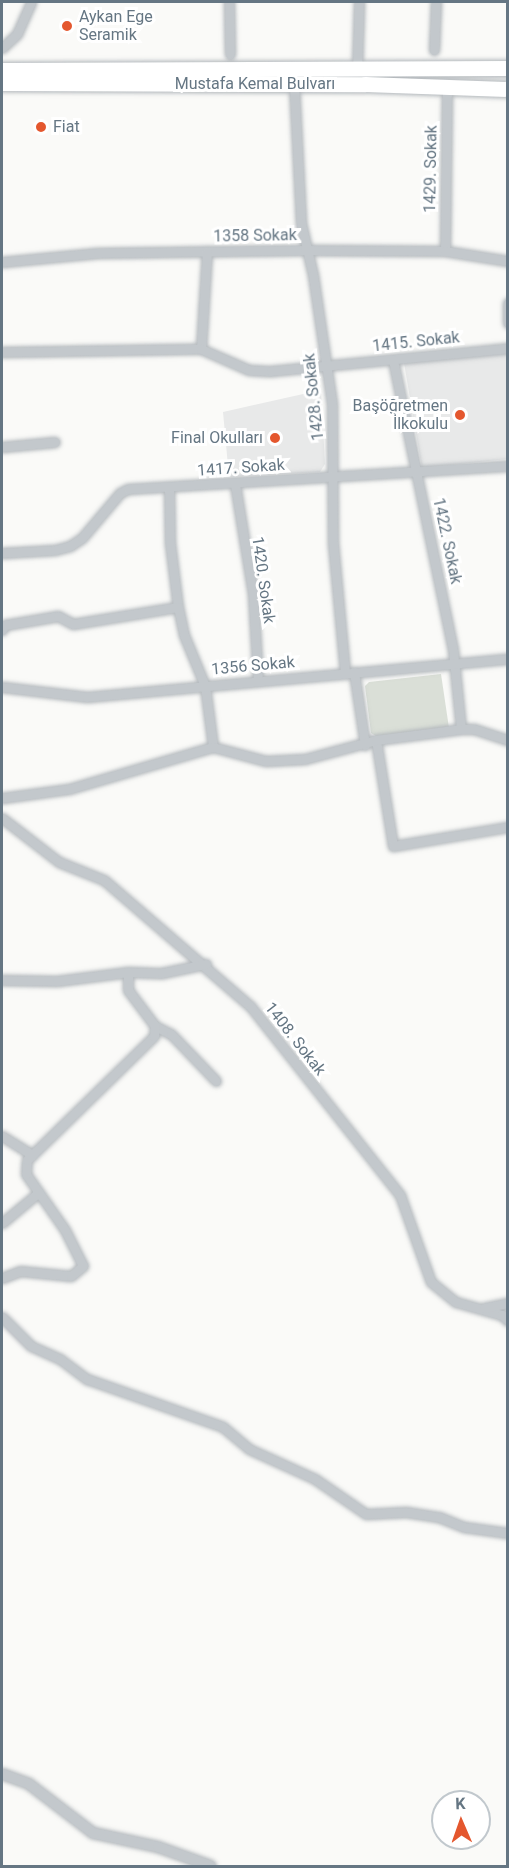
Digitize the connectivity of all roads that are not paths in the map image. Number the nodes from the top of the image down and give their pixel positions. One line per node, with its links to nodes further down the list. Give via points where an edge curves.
1 (31, 2): 5 (street, via 17,34)
2 (229, 2): 7 (street)
3 (358, 2): 10 (street)
4 (436, 2): 6 (street)
5 (2, 48)
6 (434, 50)
7 (230, 54)
8 (507, 68): 10 (highway, Mustafa Kemal Bulvarı)
9 (2, 70): 10 (highway, Mustafa Kemal Bulvarı)
10 (357, 71)
11 (2, 83): 12 (highway, Mustafa Kemal Bulvarı)
12 (294, 84): 13 (highway, Mustafa Kemal Bulvarı); 15 (street, 1428. Sokak, via 296,163)
13 (447, 86): 14 (highway, Mustafa Kemal Bulvarı); 17 (street, 1429. Sokak)
14 (507, 89)
15 (305, 250): 16 (street, 1358 Sokak); 17 (street, 1358 Sokak); 26 (street, 1428. Sokak)
16 (207, 251): 19 (street, 1358 Sokak, via 98,253); 23 (street)
17 (445, 251): 18 (street, 1358 Sokak)
18 (507, 261)
19 (2, 262)
20 (507, 303): 21 (street)
21 (507, 323)
22 (507, 348): 25 (street, 1415. Sokak)
23 (201, 349): 24 (street); 26 (street, 1415. Sokak, via 249,370)
24 (2, 352)
25 (393, 360): 26 (street, 1415. Sokak); 30 (street, 1422. Sokak)
26 (327, 364): 31 (street, 1428. Sokak, via 334,441)
27 (55, 442): 28 (street)
28 (2, 447)
29 (507, 466): 30 (street, 1417. Sokak)
30 (418, 474): 31 (street, 1417. Sokak); 38 (street, 1422. Sokak)
31 (332, 477): 32 (street, 1417. Sokak); 39 (street, 1428. Sokak, via 333,543)
32 (236, 484): 33 (street, 1417. Sokak); 40 (street, 1420. Sokak, via 253,594)
33 (169, 487): 34 (street, 1417. Sokak, via 120,493 82,538 70,546); 35 (street, via 170,543)
34 (2, 553)
35 (178, 607): 36 (street, via 99,616 73,624 58,616); 41 (street, via 184,635)
36 (3, 627)
37 (507, 659): 38 (street, 1356 Sokak)
38 (453, 663): 39 (street, 1356 Sokak); 43 (street, 1422. Sokak)
39 (350, 673): 40 (street, 1356 Sokak); 46 (street, 1428. Sokak)
40 (258, 681): 41 (street, 1356 Sokak)
41 (205, 686): 42 (street, 1356 Sokak, via 87,697); 47 (street)
42 (2, 687)
43 (460, 729): 44 (street); 45 (street, via 474,729)
44 (376, 740): 46 (street); 50 (street, via 393,846)
45 (507, 740)
46 (365, 745): 47 (street, via 305,759 266,761)
47 (213, 747): 48 (street, via 69,789)
48 (2, 798)
49 (2, 818): 51 (street, 1408. Sokak, via 59,862 104,880 147,920)
50 (507, 827)
51 (206, 964): 52 (street, via 177,971); 62 (street, 1408. Sokak, via 251,1007 400,1195 431,1282 456,1302)
52 (128, 972): 53 (street, via 57,981); 54 (street, via 129,990)
53 (2, 980)
54 (155, 1026): 55 (street, via 171,1034); 57 (street, via 150,1043)
55 (216, 1081)
56 (2, 1136): 57 (street)
57 (32, 1155): 58 (street, via 27,1160 26,1174)
58 (38, 1193): 59 (street); 60 (street, via 65,1230 83,1266 71,1276 20,1271)
59 (2, 1223)
60 (2, 1278)
61 (507, 1304): 62 (street)
62 (481, 1309): 64 (street, 1408. Sokak)
63 (2, 1317): 65 (street, via 31,1346 60,1359 87,1379 223,1427 249,1449 315,1479 366,1514 406,1512)
64 (507, 1320)
65 (507, 1533)
66 (2, 1774): 67 (street, via 29,1784 93,1833 158,1847)
67 (211, 1866)

